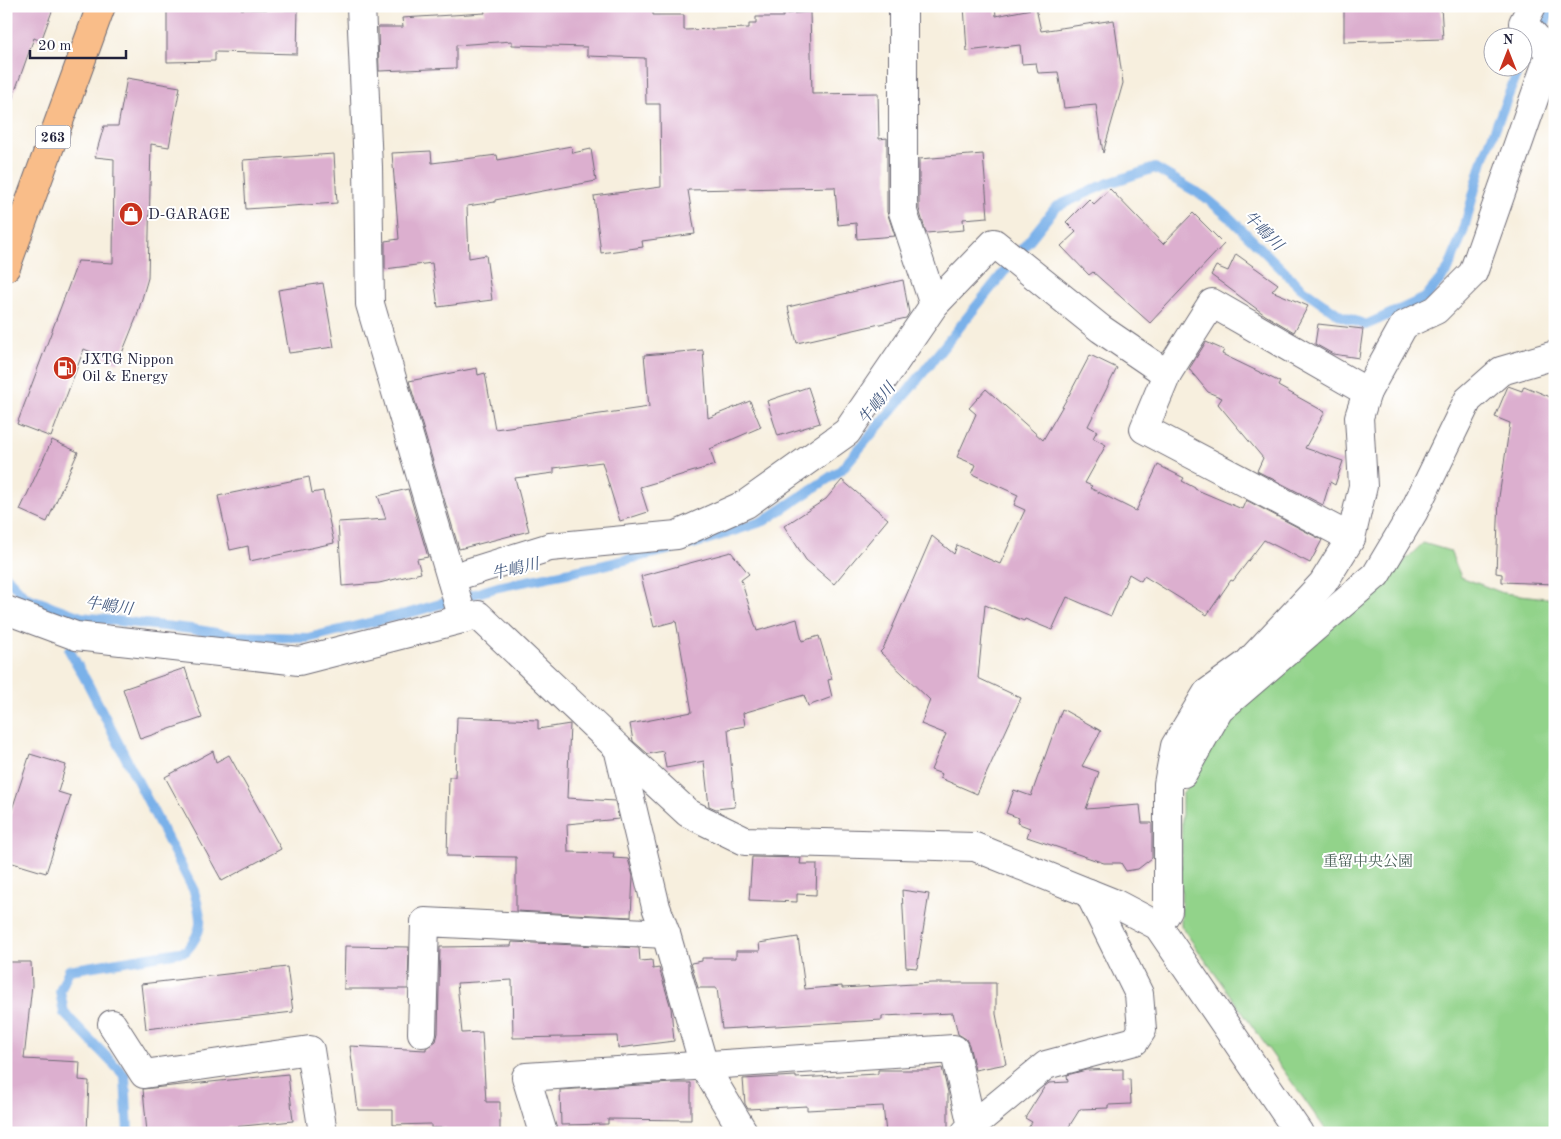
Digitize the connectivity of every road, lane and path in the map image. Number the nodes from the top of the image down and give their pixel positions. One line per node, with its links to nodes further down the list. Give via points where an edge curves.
1 (100, 6): 5 (highway, 263)
2 (360, 6): 11 (street, via 368,167 370,304)
3 (904, 6): 6 (street, via 903,212)
4 (1528, 15): 9 (street, via 1550,53 1473,273 1436,310 1404,325)
5 (6, 267)
6 (934, 305): 8 (street, via 994,243 1101,329); 11 (street, via 847,432 746,504 677,535 550,547)
7 (1555, 355): 15 (street, via 1501,371 1468,400 1414,511 1376,574 1219,710 1183,773)
8 (1167, 374): 9 (street, via 1212,303); 10 (street, via 1144,429)
9 (1367, 392): 10 (street, via 1359,417 1364,486)
10 (1350, 538): 15 (street, via 1323,583 1246,664 1207,693 1175,746)
11 (451, 578): 13 (street)
12 (6, 610): 13 (street, via 76,636 299,661)
13 (464, 619): 14 (street, via 478,615)
14 (618, 748): 16 (street, via 688,813 746,842 975,847); 18 (street, via 656,907)
15 (1171, 772): 17 (street, via 1168,784 1168,911)
16 (1089, 893): 17 (street); 22 (street, via 1139,994 1142,1030 1136,1041 1046,1065)
17 (1158, 926): 26 (street)
18 (666, 934): 20 (street, via 425,922); 21 (street)
19 (112, 1024): 23 (street, via 144,1074 310,1050)
20 (422, 1033)
21 (704, 1066): 22 (street, via 954,1049); 24 (street, via 526,1078); 25 (street)
22 (969, 1129)
23 (323, 1133)
24 (543, 1133)
25 (744, 1133)
26 (1298, 1133)

